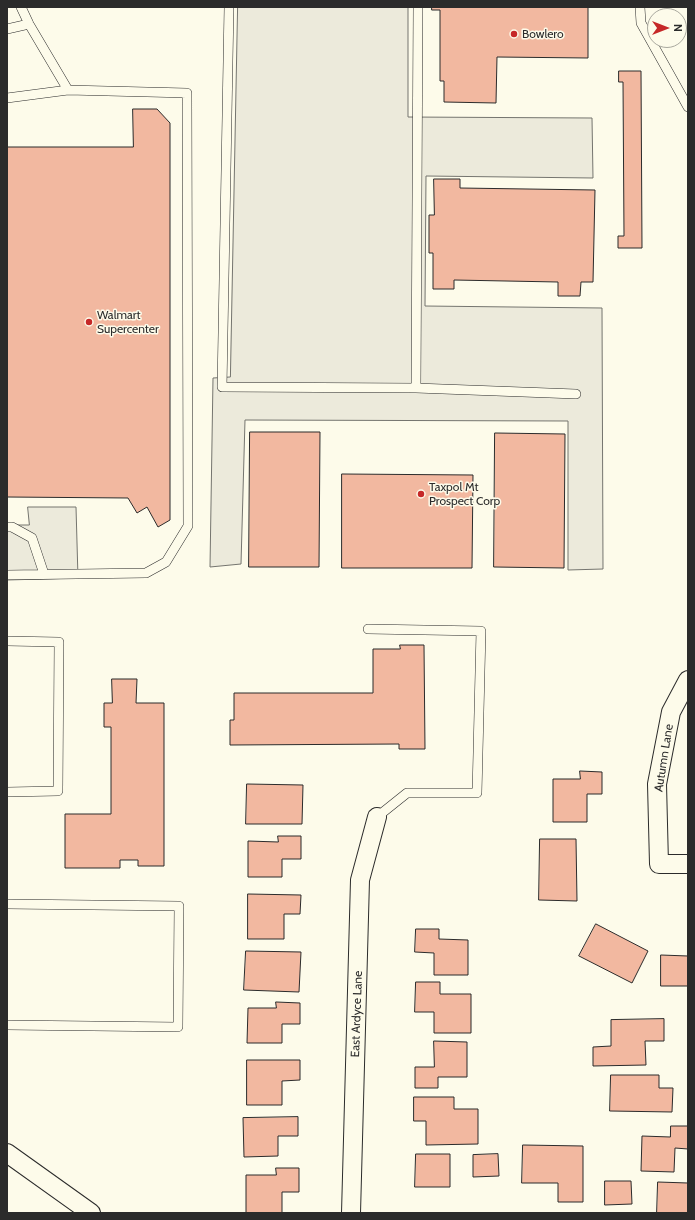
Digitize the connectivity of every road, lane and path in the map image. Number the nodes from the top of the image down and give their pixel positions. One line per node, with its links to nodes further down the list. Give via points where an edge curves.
1 (21, 7): 5 (lane)
2 (229, 7): 10 (lane, via 222,387)
3 (418, 7): 10 (lane)
4 (640, 7): 9 (lane, via 641,23)
5 (29, 24): 6 (lane); 7 (lane)
6 (7, 29)
7 (68, 90): 8 (lane); 13 (lane, via 187,93 188,526 166,562 146,573)
8 (7, 98)
9 (688, 106)
10 (416, 388): 11 (lane)
11 (576, 394)
12 (7, 527): 13 (lane, via 12,527 32,538)
13 (44, 574): 14 (lane)
14 (7, 575)
15 (368, 629): 19 (lane, via 481,631 477,793 407,793)
16 (7, 641): 18 (lane, via 59,642 58,791)
17 (688, 680): 20 (street, Autumn Lane, via 671,712 657,784 659,864)
18 (7, 792)
19 (377, 817): 25 (street, East Ardyce Lane, via 360,880)
20 (688, 864)
21 (7, 904): 22 (lane, via 179,906 178,1027)
22 (7, 1025)
23 (7, 1153): 24 (street)
24 (90, 1213)
25 (351, 1213)

